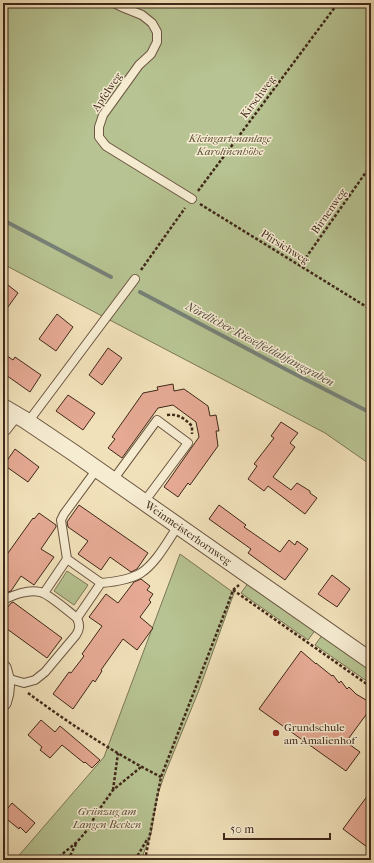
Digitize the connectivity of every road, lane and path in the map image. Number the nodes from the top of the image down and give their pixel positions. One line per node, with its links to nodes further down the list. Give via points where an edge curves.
1 (114, 3): 4 (lane, Apfelweg, via 142,15 152,23 157,32 157,42 151,54 139,65 103,115 99,137 106,146)
2 (338, 3): 4 (path, Kirschweg)
3 (371, 165): 5 (path, Birnenweg)
4 (192, 199): 5 (path, Pfirsichweg); 6 (path, Kirschweg)
5 (300, 266): 7 (path, Pfirsichweg)
6 (135, 279): 9 (lane)
7 (370, 309)
8 (9, 410): 9 (street, Weinmeisterhornweg); 10 (street)
9 (28, 422): 11 (street, Weinmeisterhornweg)
10 (3, 428)
11 (96, 469): 12 (street, Weinmeisterhornweg); 15 (lane, via 61,520)
12 (112, 480): 13 (street, Weinmeisterhornweg); 13 (lane, via 156,420 188,443)
13 (144, 502): 14 (street, Weinmeisterhornweg)
14 (178, 526): 16 (street, Weinmeisterhornweg); 17 (lane, via 146,569 130,577)
15 (67, 559): 17 (lane); 19 (lane)
16 (248, 574): 18 (path); 22 (street, Weinmeisterhornweg)
17 (101, 583): 21 (lane)
18 (234, 590): 24 (path); 29 (path)
19 (44, 593): 20 (lane, via 32,591); 21 (lane)
20 (3, 600)
21 (77, 618): 23 (lane, via 79,631 46,672 35,680 24,683)
22 (371, 662)
23 (5, 674): 26 (street, via 6,689)
24 (371, 687)
25 (25, 692): 27 (path)
26 (3, 702)
27 (118, 753): 28 (path); 30 (path)
28 (141, 767): 29 (path); 30 (path)
29 (161, 777): 31 (path)
30 (113, 790): 32 (path)
31 (149, 836): 35 (path); 36 (path)
32 (77, 842): 33 (path); 34 (path)
33 (55, 860)
34 (68, 860)
35 (135, 860)
36 (145, 860)

